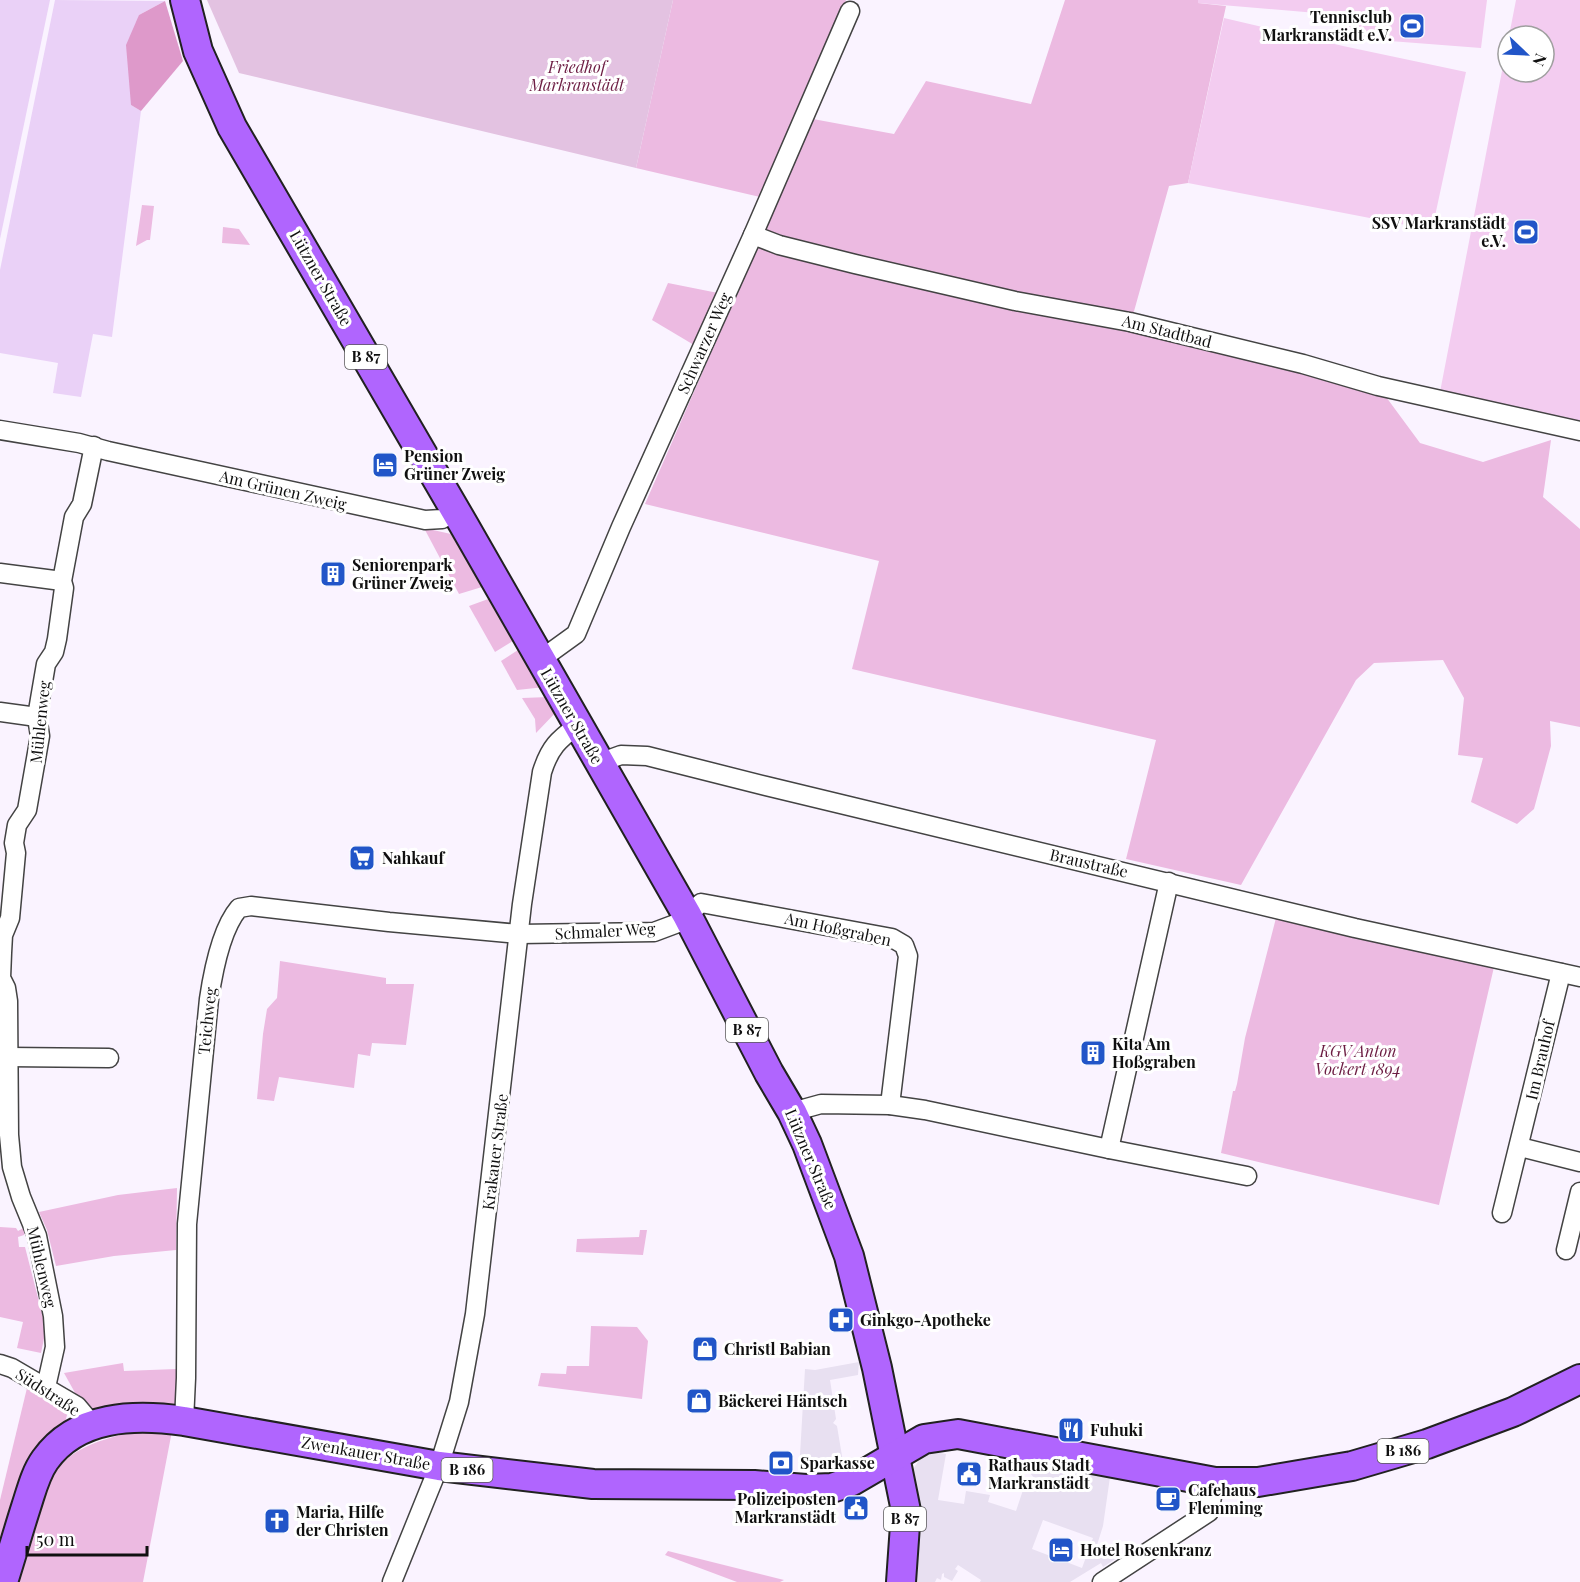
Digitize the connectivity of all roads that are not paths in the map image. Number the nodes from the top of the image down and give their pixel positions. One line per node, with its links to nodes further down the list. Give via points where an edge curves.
1 (185, 0): 7 (main road, Lützner Straße / B 87, via 198,51 232,127)
2 (850, 11): 3 (street, Schwarzer Weg)
3 (753, 235): 5 (street, Am Stadtbad, via 855,264 1015,301 1130,322 1378,386); 10 (street, Schwarzer Weg, via 576,634)
4 (0, 430): 6 (street, Am Grünen Zweig)
5 (1580, 431)
6 (101, 449): 7 (street, Am Grünen Zweig, via 425,520 442,519); 9 (street, Mühlenweg, via 74,517)
7 (456, 511): 10 (main road, Lützner Straße / B 87)
8 (0, 573): 9 (street)
9 (62, 581): 12 (street, Mühlenweg, via 57,639 46,664)
10 (540, 660): 13 (main road, Lützner Straße / B 87)
11 (0, 712): 12 (street)
12 (37, 717): 15 (street, Mühlenweg, via 40,736 27,810)
13 (578, 725): 14 (main road, Lützner Straße / B 87); 18 (street, Krakauer Straße, via 556,742 542,772)
14 (599, 763): 16 (street, Braustraße, via 621,756 647,756); 17 (main road, Lützner Straße / B 87)
15 (8, 852): 21 (street, Mühlenweg, via 10,918 2,944)
16 (1169, 882): 19 (street, Braustraße); 28 (street)
17 (687, 915): 18 (street, Schmaler Weg, via 654,932); 24 (street, Am Hoßgraben, via 701,903 892,938 904,945 908,956); 25 (main road, Lützner Straße / B 87)
18 (519, 934): 37 (street, Teichweg, via 251,906 239,908 232,916 210,990 190,1175); 40 (street, Krakauer Straße, via 475,1314 459,1402)
19 (1561, 973): 20 (street, Braustraße); 27 (street, Im Brauhof)
20 (1580, 977)
21 (3, 988): 22 (street, Mühlenweg, via 8,1001)
22 (8, 1057): 23 (street); 26 (street, Mühlenweg)
23 (109, 1058)
24 (890, 1105): 25 (street, via 821,1104); 28 (street)
25 (792, 1112): 39 (main road, Lützner Straße / B 87, via 849,1256)
26 (5, 1135): 36 (street, Mühlenweg, via 21,1197 37,1236 53,1316 55,1347)
27 (1520, 1147): 29 (street); 32 (street, Im Brauhof)
28 (1109, 1149): 30 (street)
29 (1580, 1162)
30 (1247, 1176)
31 (1580, 1192): 33 (street)
32 (1502, 1213)
33 (1566, 1250)
34 (0, 1365): 36 (street, Südstraße)
35 (1580, 1379): 41 (main road, B 186, via 1513,1412 1352,1466 1258,1482)
36 (46, 1387): 38 (street, Südstraße, via 77,1406)
37 (184, 1421): 38 (main road, Zwenkauer Straße / B 186, via 150,1416); 40 (main road, Zwenkauer Straße / B 186)
38 (93, 1425): 42 (main road, Zwenkauer Straße / B 186, via 62,1442 45,1460)
39 (895, 1458): 40 (main road, Zwenkauer Straße / B 186, via 852,1481 832,1488 806,1490 754,1485 593,1484); 41 (main road, B 186, via 924,1439 958,1434); 44 (main road, B 87, via 906,1511)
40 (440, 1466): 43 (street, Krakauer Straße)
41 (1215, 1482): 45 (street, via 1209,1512)
42 (3, 1582)
43 (392, 1582)
44 (901, 1582)
45 (1102, 1582)

